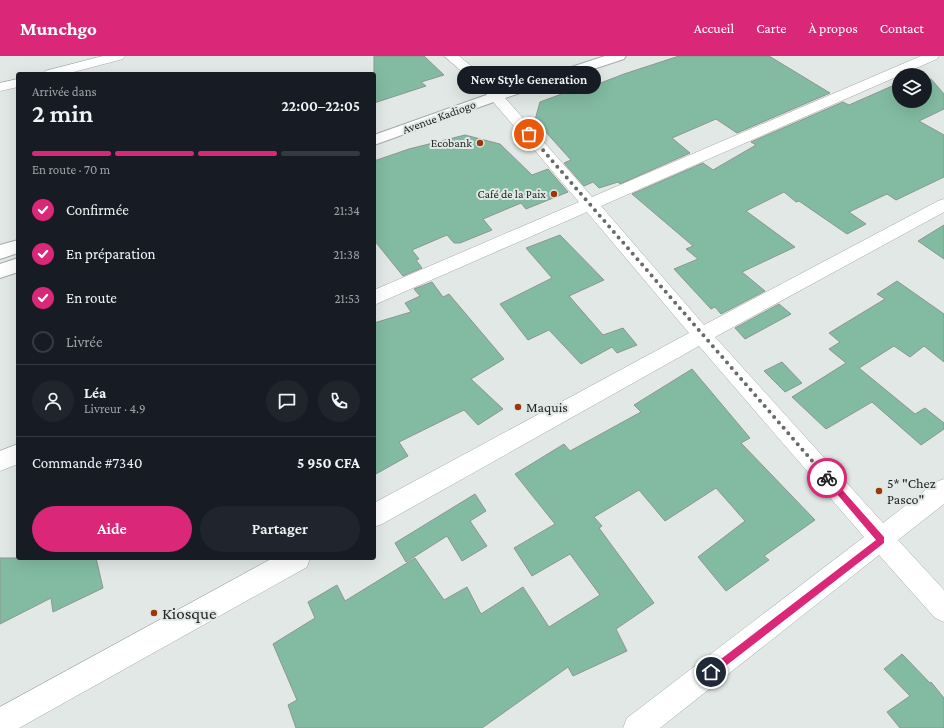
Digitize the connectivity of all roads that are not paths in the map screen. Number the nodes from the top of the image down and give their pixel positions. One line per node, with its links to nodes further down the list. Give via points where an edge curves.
1 (118, 56): 6 (street)
2 (451, 56): 9 (street)
3 (576, 56): 9 (highway, Avenue Kadiogo)
4 (619, 56): 9 (highway, Avenue Kadiogo)
5 (932, 56): 13 (street)
6 (58, 72)
7 (16, 83): 8 (street)
8 (0, 87)
9 (492, 91): 10 (highway, Avenue Kadiogo); 11 (highway, Avenue Kadiogo); 13 (street)
10 (376, 130)
11 (376, 139)
12 (944, 204): 19 (street)
13 (590, 205): 18 (street); 19 (street)
14 (16, 247): 15 (highway)
15 (0, 252)
16 (16, 266): 17 (highway)
17 (0, 271)
18 (376, 297)
19 (702, 334): 23 (street); 24 (street)
20 (16, 455): 21 (street)
21 (0, 461)
22 (944, 490): 24 (street)
23 (376, 515)
24 (881, 540): 26 (street); 28 (street)
25 (294, 560): 27 (street)
26 (944, 609)
27 (0, 723)
28 (638, 728)

